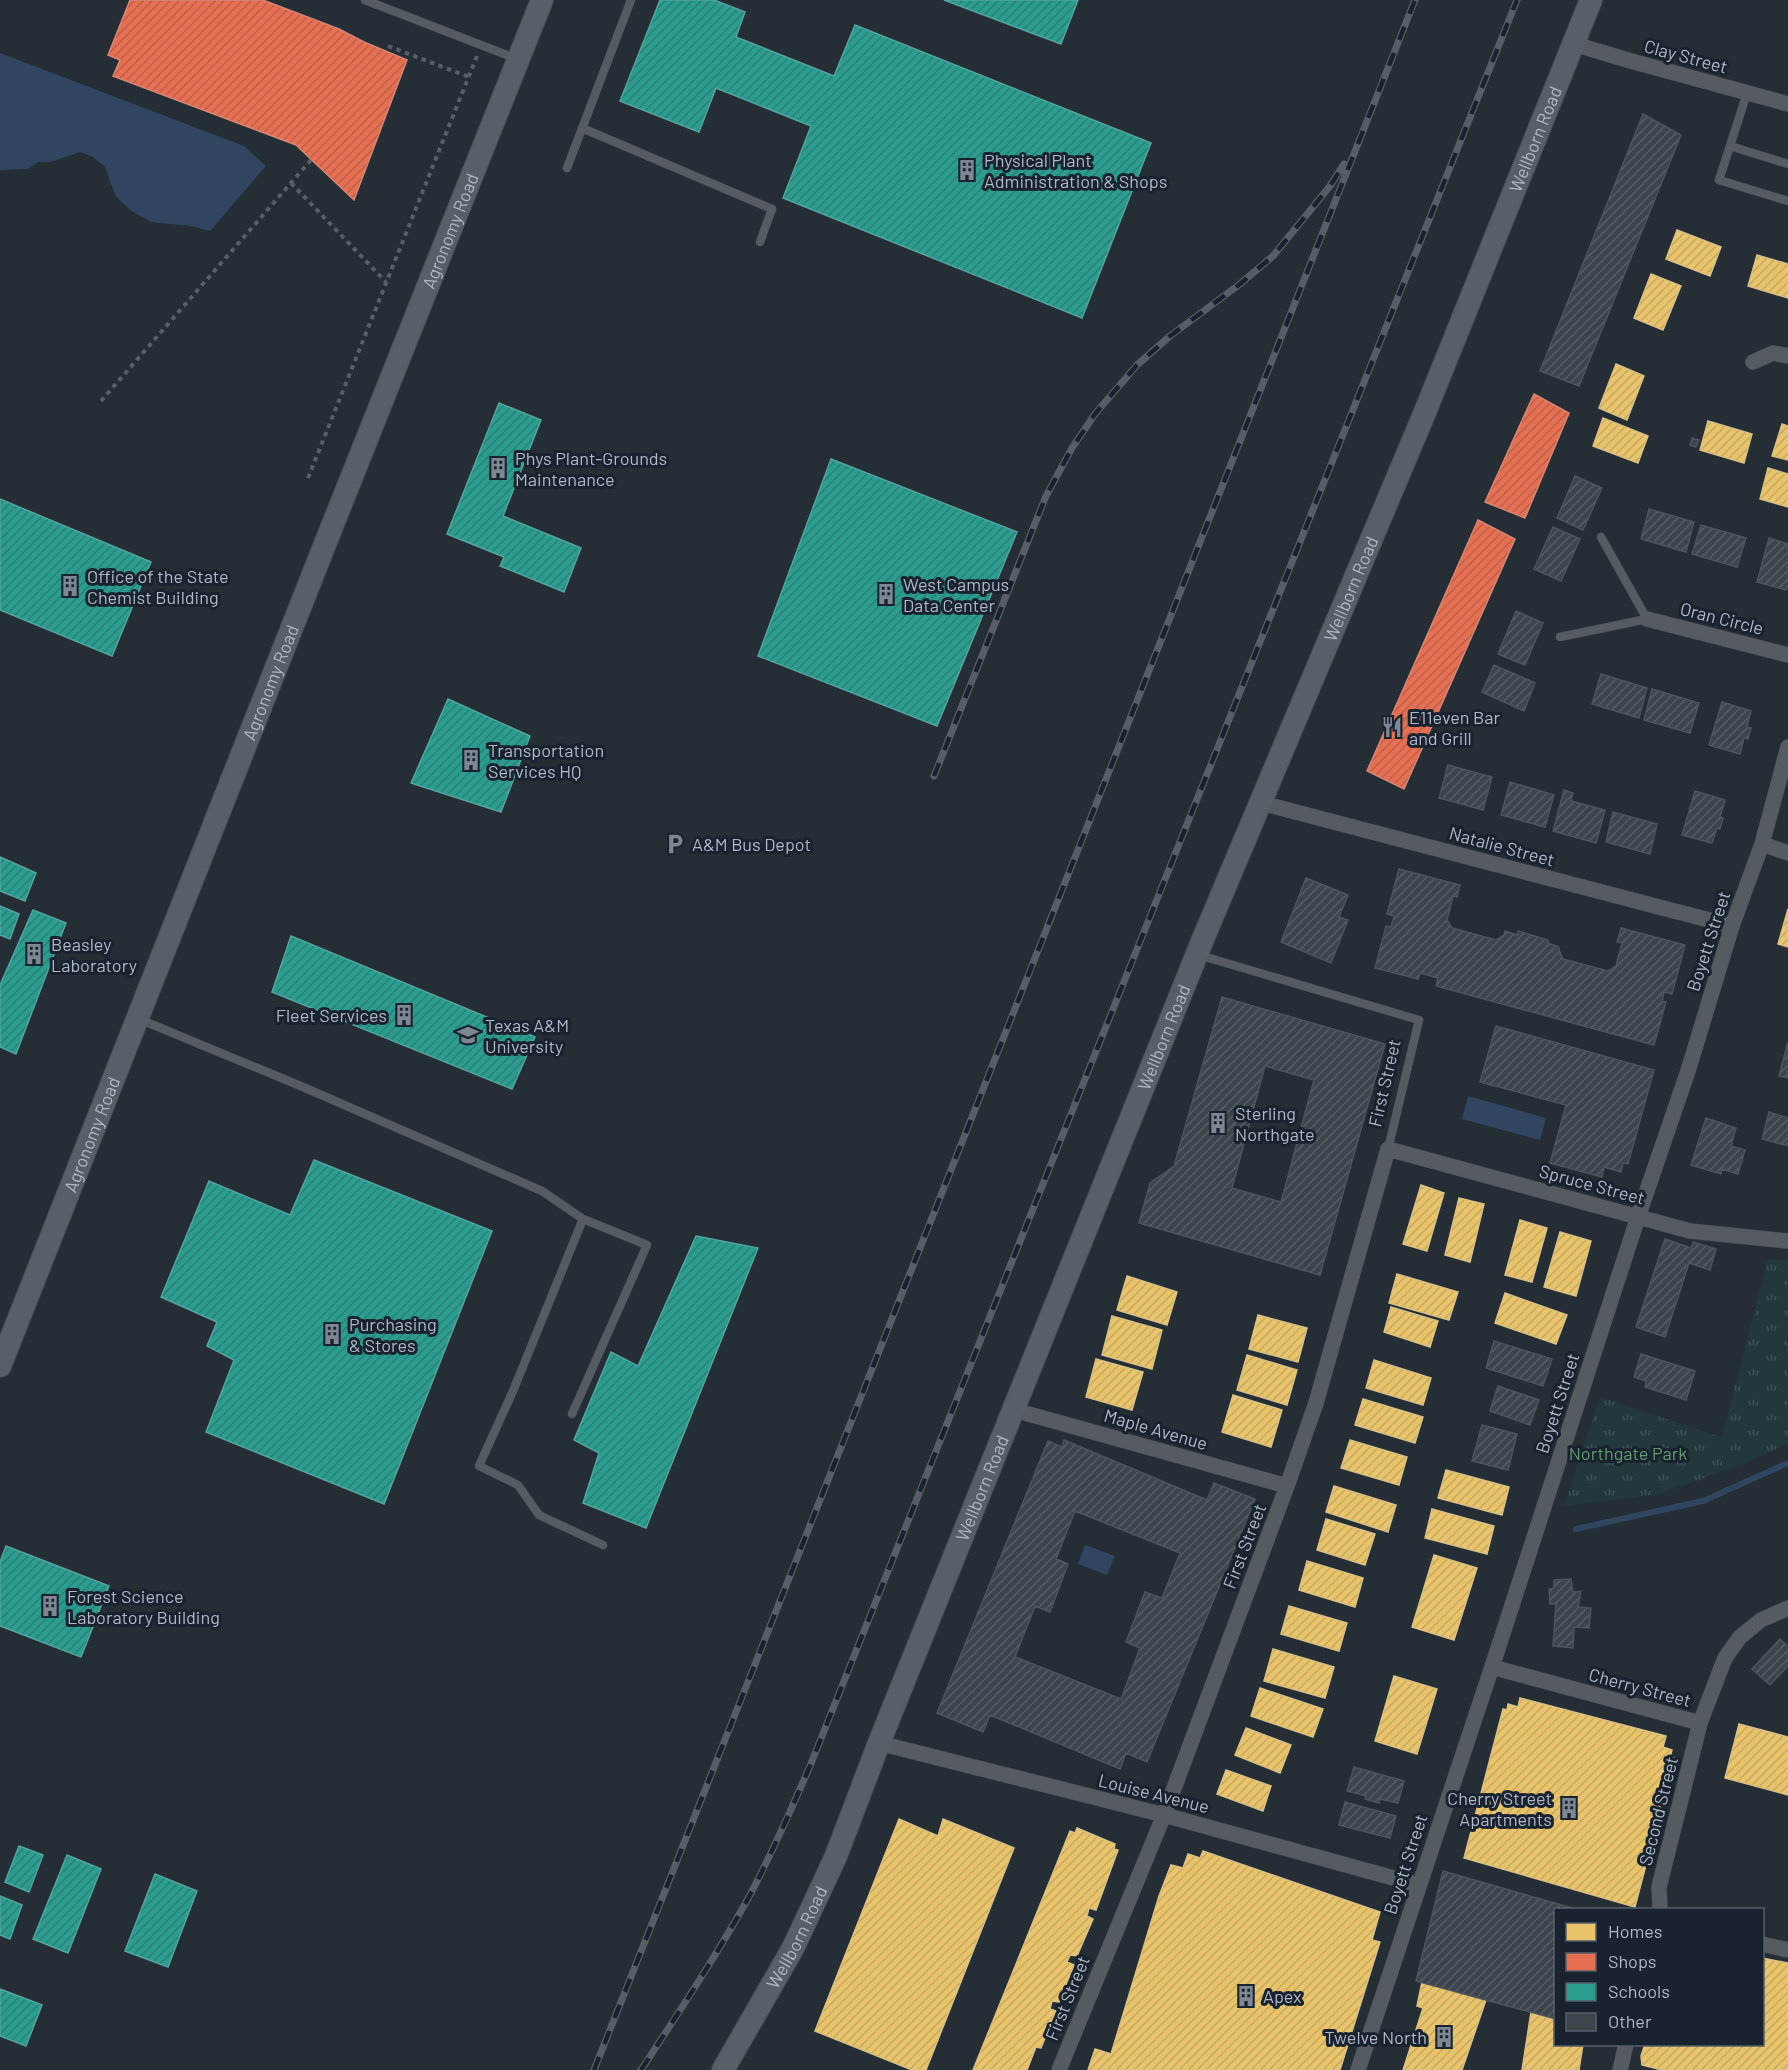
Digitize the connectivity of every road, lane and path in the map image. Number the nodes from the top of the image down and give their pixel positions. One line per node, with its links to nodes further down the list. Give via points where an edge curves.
1 (364, 0): 8 (lane)
2 (542, 0): 8 (main road, Agronomy Road)
3 (631, 0): 12 (lane)
4 (1591, 0): 5 (main road, Wellborn Road)
5 (1574, 44): 10 (street, Clay Street); 30 (main road, Wellborn Road)
6 (388, 46): 9 (path)
7 (477, 56): 9 (path)
8 (519, 59): 35 (main road, Agronomy Road)
9 (469, 77): 20 (path)
10 (1747, 93): 11 (street, Clay Street); 13 (lane)
11 (1788, 104)
12 (582, 128): 16 (lane); 19 (lane, via 772,209)
13 (1730, 146): 15 (lane); 18 (lane, via 1719,180)
14 (312, 160): 17 (path)
15 (1788, 164)
16 (567, 168)
17 (291, 183): 20 (path); 23 (path)
18 (1788, 201)
19 (760, 242)
20 (386, 282): 24 (path)
21 (1788, 356): 22 (street, via 1773,353)
22 (1753, 362)
23 (101, 401)
24 (308, 478)
25 (1602, 537): 26 (lane)
26 (1647, 619): 27 (lane); 28 (street, Oran Circle)
27 (1560, 638)
28 (1788, 655)
29 (1788, 747): 31 (street, Boyett Street)
30 (1261, 803): 33 (street, Natalie Street); 34 (main road, Wellborn Road)
31 (1762, 844): 32 (street); 33 (street, Boyett Street)
32 (1788, 853)
33 (1732, 926): 37 (street, Boyett Street)
34 (1197, 955): 36 (lane, First Street, via 1419,1020); 41 (main road, Wellborn Road)
35 (138, 1018): 38 (lane, via 542,1191); 40 (main road, Agronomy Road)
36 (1388, 1149): 37 (street, Spruce Street); 43 (street, First Street, via 1316,1402)
37 (1638, 1217): 39 (street, Spruce Street, via 1690,1231); 46 (street, Boyett Street)
38 (583, 1219): 42 (lane, via 647,1245); 44 (lane, via 479,1466 518,1485 539,1515)
39 (1788, 1241)
40 (0, 1366)
41 (1014, 1410): 43 (street, Maple Avenue); 48 (main road, Wellborn Road)
42 (572, 1414)
43 (1287, 1486): 49 (street, First Street)
44 (603, 1545)
45 (1788, 1608): 47 (street, Cherry Street, via 1761,1620 1740,1638 1725,1658)
46 (1492, 1668): 47 (street, Cherry Street); 50 (street, Boyett Street)
47 (1700, 1723): 51 (street, Second Street, via 1659,1887)
48 (879, 1743): 49 (street, Louise Avenue); 55 (main road, Wellborn Road, via 836,1856 793,1948)
49 (1164, 1815): 50 (street, Louise Avenue); 56 (street, First Street)
50 (1419, 1885): 57 (street, Boyett Street)
51 (1660, 1908)
52 (1764, 1944): 53 (street)
53 (1788, 1950)
54 (1626, 2046): 58 (street)
55 (723, 2070)
56 (1059, 2070)
57 (1358, 2070)
58 (1620, 2070)

